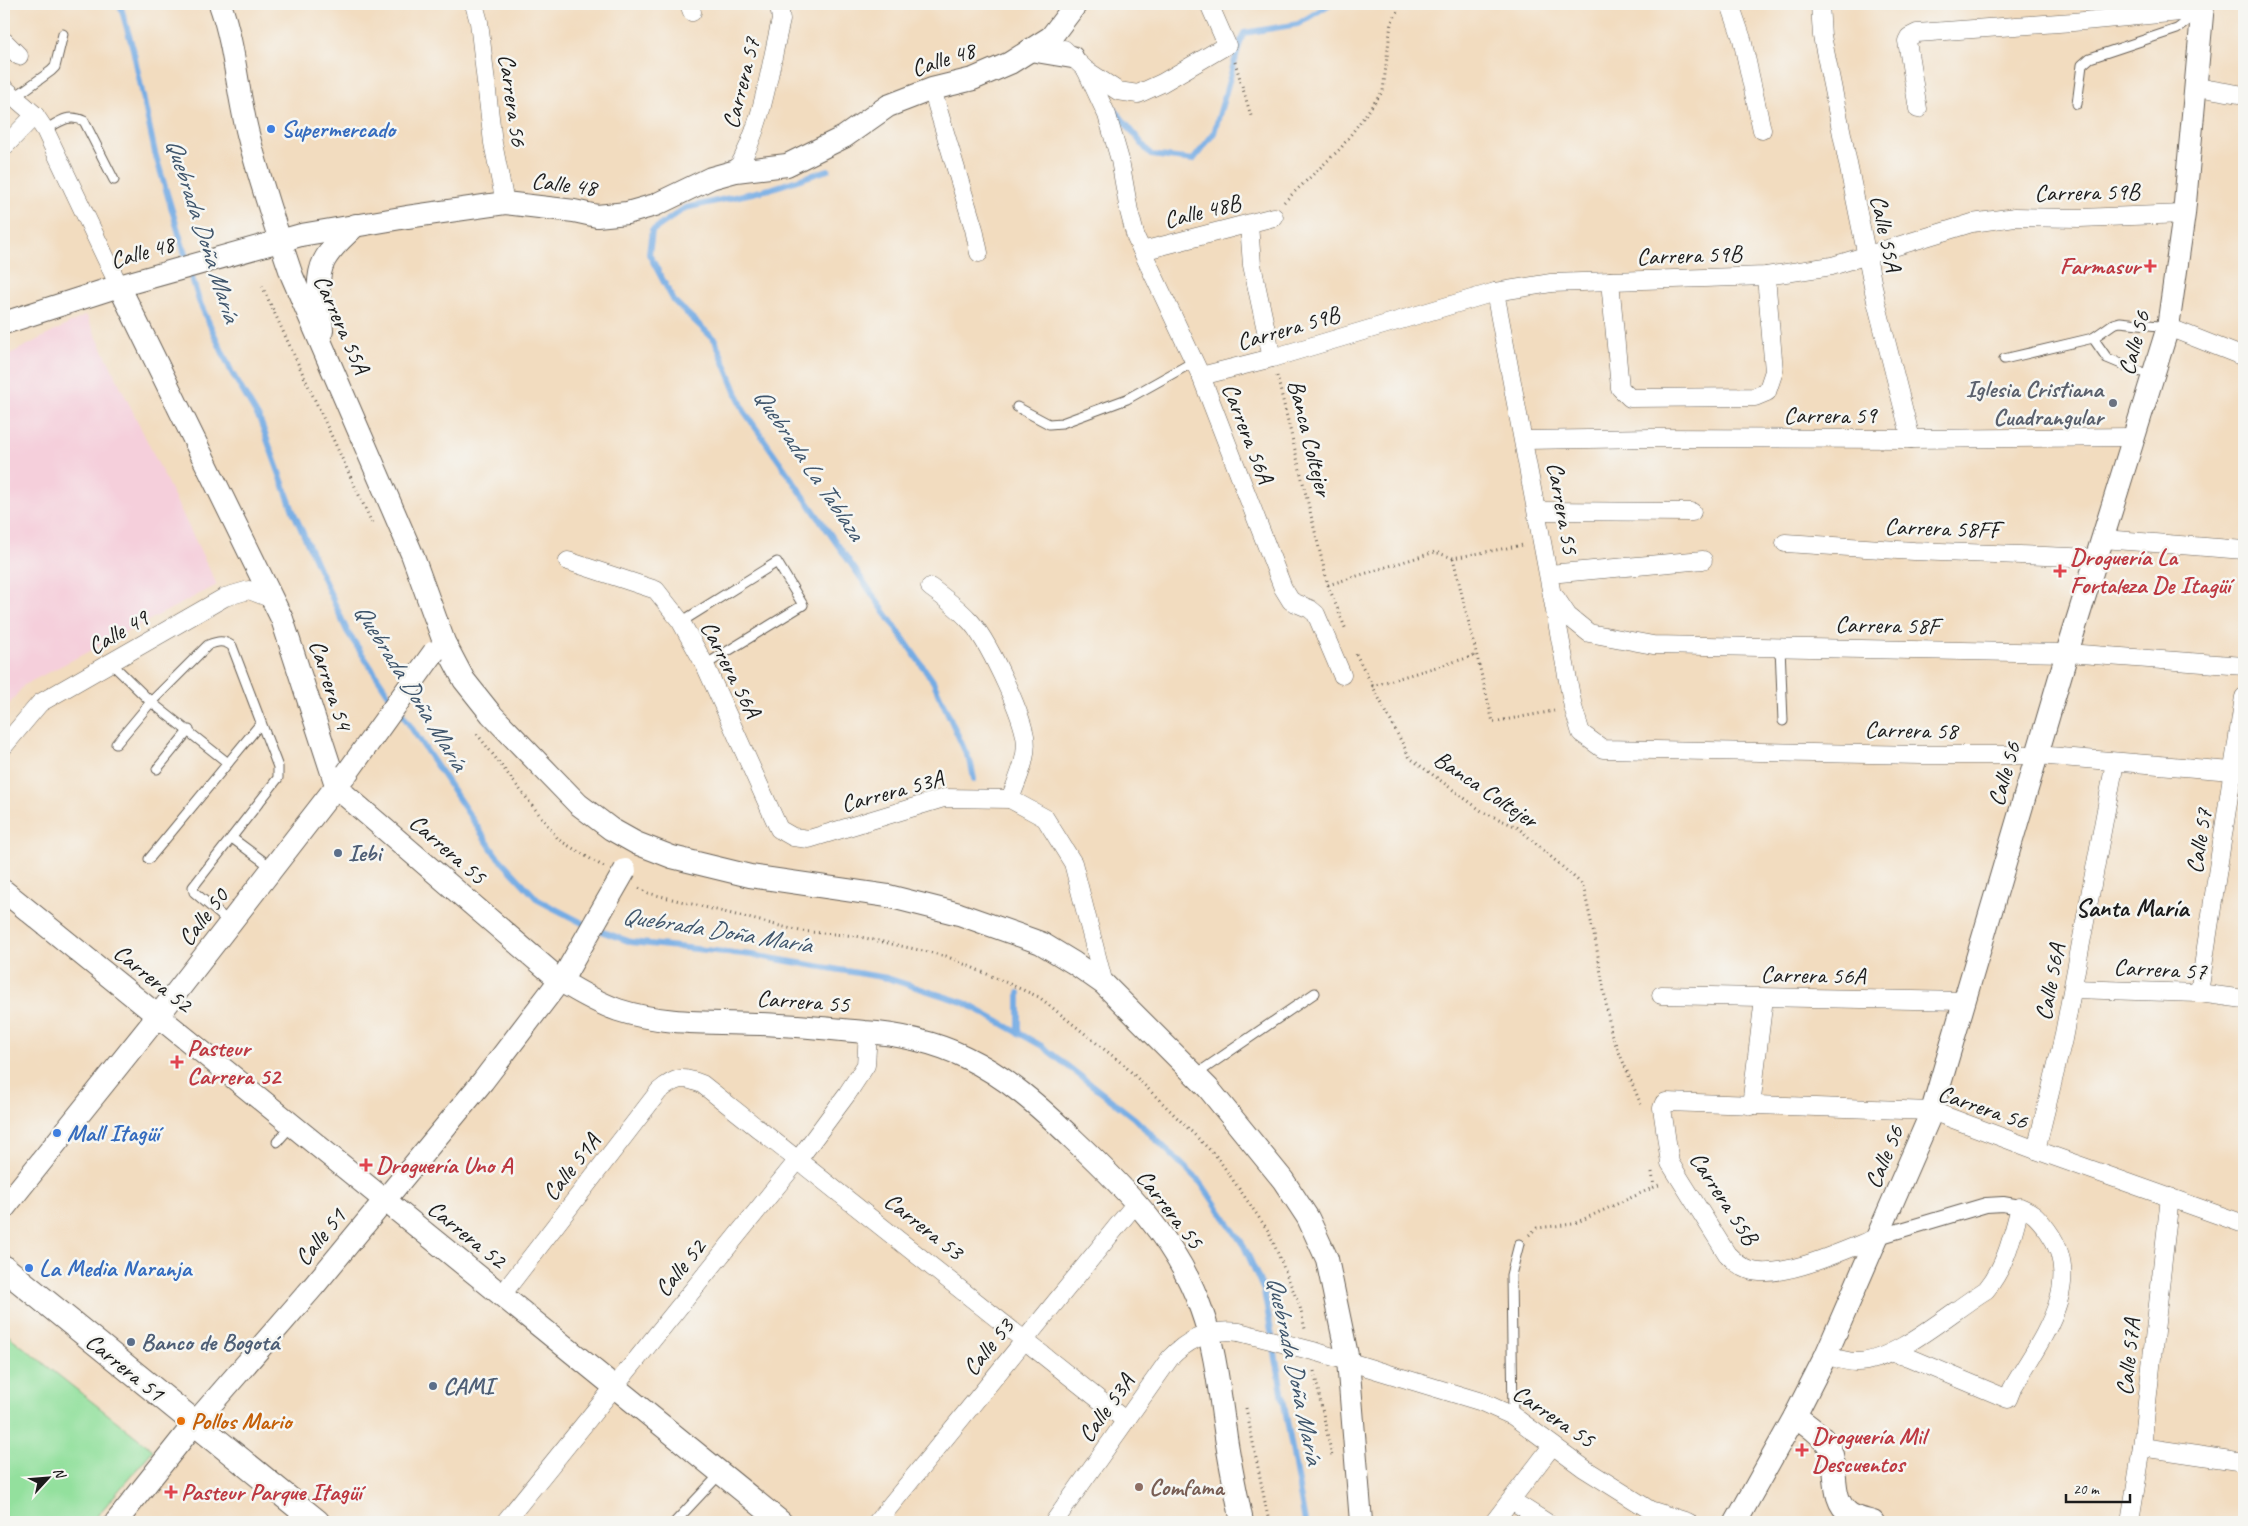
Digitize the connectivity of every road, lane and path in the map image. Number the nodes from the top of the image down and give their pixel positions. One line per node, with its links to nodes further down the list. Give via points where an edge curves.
1 (222, 4): 34 (street, Carrera 55A, via 248,133)
2 (474, 4): 30 (street, Carrera 56, via 479,22 493,143)
3 (779, 4): 28 (street, Carrera 57, via 781,20 757,122 748,151)
4 (1076, 4): 11 (street, Calle 48)
5 (1209, 4): 15 (street, via 1227,45 1162,84 1138,94 1118,91)
6 (1402, 4): 32 (path, via 1391,23 1383,91 1341,148)
7 (1730, 4): 26 (street, via 1742,39)
8 (1820, 4): 37 (street, Calle 55A, via 1822,36)
9 (2202, 7): 17 (street, Calle 56); 21 (lane, via 2177,29 2090,58 2082,65); 22 (street, via 2073,22 1917,33 1907,40)
10 (63, 34): 19 (lane, via 51,71)
11 (1051, 37): 13 (street, Calle 48); 15 (street, Carrera 56A)
12 (4, 41): 14 (street)
13 (1030, 50): 15 (street); 18 (street, Calle 48, via 973,78)
14 (19, 56)
15 (1079, 63): 35 (street, Carrera 56A, via 1107,115 1120,160 1129,211)
16 (1240, 74): 24 (path)
17 (2197, 87): 20 (street); 31 (street, Calle 56)
18 (932, 90): 28 (street, Calle 48, via 888,106 844,137 787,165); 36 (street)
19 (10, 93): 23 (street)
20 (2244, 95)
21 (2077, 104)
22 (1918, 109)
23 (35, 115): 25 (street); 27 (street)
24 (1251, 116)
25 (45, 130): 29 (lane, via 66,118 84,121); 40 (street)
26 (1762, 130)
27 (4, 147)
28 (736, 171): 30 (street, Calle 48, via 711,178 655,205 627,213 597,216)
29 (114, 180)
30 (506, 203): 33 (street, Calle 48)
31 (2184, 214): 37 (street, Carrera 59B, via 2015,217 1972,223); 43 (street, Calle 56)
32 (1263, 220): 35 (street, Calle 48B); 47 (street, via 1252,265)
33 (356, 225): 34 (street, Calle 48); 45 (street, via 324,261 319,283)
34 (279, 240): 40 (street, Calle 48); 45 (street, Carrera 55A)
35 (1142, 251): 49 (street, Carrera 56A)
36 (979, 253)
37 (1866, 255): 38 (street, Carrera 59B, via 1832,266); 53 (street, Calle 55A)
38 (1766, 276): 39 (street, Carrera 59B); 39 (street, via 1774,371 1767,392 1755,397 1630,398 1620,388)
39 (1610, 281): 41 (street, Carrera 59B, via 1551,283)
40 (119, 286): 42 (street, Calle 48); 67 (street, Carrera 54)
41 (1495, 292): 47 (street, Carrera 59B); 54 (street, Carrera 55)
42 (4, 323)
43 (2168, 327): 44 (lane, via 2120,322); 46 (street); 50 (street, Calle 56)
44 (2093, 338): 48 (lane); 50 (lane, via 2113,362)
45 (323, 346): 70 (street, Carrera 55A, via 412,554)
46 (2244, 357)
47 (1272, 358): 49 (street, Carrera 59B); 65 (path, Banca Coltejer)
48 (2004, 359)
49 (1198, 368): 51 (lane, via 1127,399 1062,422 1049,424); 78 (street, Carrera 56A, via 1283,588 1291,601 1316,614)
50 (2154, 375): 52 (street, Calle 56)
51 (1017, 407)
52 (2134, 437): 53 (street, Carrera 59); 59 (street, Calle 56)
53 (1911, 439): 54 (street, Carrera 59)
54 (1525, 440): 55 (street, Carrera 55)
55 (1536, 511): 56 (street); 57 (street, Carrera 55)
56 (1692, 512)
57 (1542, 542): 61 (path); 64 (street, Carrera 55)
58 (1785, 543): 59 (street, Carrera 58FF, via 1914,551)
59 (2100, 548): 60 (street, Carrera 58FF); 73 (street, Calle 56)
60 (2244, 550)
61 (1453, 558): 65 (path, via 1435,552); 74 (path)
62 (1703, 560): 64 (street)
63 (568, 561): 68 (street, Carrera 56A, via 656,590)
64 (1550, 582): 71 (street, Carrera 58F, via 1568,616 1589,633 1653,645); 82 (street, Carrera 55)
65 (1328, 585): 69 (path, Banca Coltejer)
66 (930, 586): 95 (street, via 969,619 984,640 1008,690 1025,737 1022,768)
67 (272, 599): 75 (street, Calle 49, via 249,590 226,597); 94 (street, Carrera 54)
68 (681, 622): 76 (street, Carrera 56A); 76 (lane, via 777,562 803,605)
69 (1350, 639)
70 (439, 647): 94 (street, Calle 50, bridge); 98 (street, Carrera 55A, via 486,708 578,804)
71 (1780, 647): 73 (street, Carrera 58F); 83 (lane)
72 (1353, 648): 79 (path, Banca Coltejer)
73 (2067, 653): 77 (street, Carrera 58F); 89 (street, Calle 56)
74 (1477, 655): 79 (path); 82 (path, via 1493,722)
75 (111, 663): 81 (lane); 88 (street, Calle 49, via 40,703)
76 (705, 665): 97 (street, Carrera 56A, via 779,829 793,837)
77 (2244, 666)
78 (1342, 675)
79 (1372, 686): 119 (path, Banca Coltejer, via 1410,758 1483,812 1517,827 1583,885 1611,1033)
80 (2244, 697): 93 (street, Calle 57)
81 (151, 702): 84 (lane, via 208,645 226,641 236,654); 85 (lane); 87 (lane)
82 (1573, 707): 86 (street, Carrera 55)
83 (1783, 721)
84 (261, 723): 91 (lane); 96 (lane, via 278,767 278,778)
85 (189, 730): 91 (lane); 92 (lane)
86 (1581, 732): 89 (street, Carrera 58, via 1603,749)
87 (116, 744)
88 (4, 746)
89 (2037, 755): 90 (street, Carrera 58); 111 (street, Calle 56)
90 (2115, 762): 93 (street, Carrera 58); 105 (street, Calle 56A)
91 (228, 763): 99 (lane)
92 (157, 769)
93 (2239, 771): 107 (street, Calle 57)
94 (342, 781): 100 (street, Calle 50); 103 (street, Carrera 55)
95 (1010, 799): 97 (street, Carrera 53A, via 944,798); 104 (street, Carrera 53A, via 1045,818 1073,863)
96 (232, 838): 100 (lane); 102 (lane, via 193,887 194,892)
97 (809, 839)
98 (636, 843): 103 (street, Calle 51, bridge); 104 (street, Carrera 55A, via 672,857 750,876 888,896 959,914 1041,943)
99 (149, 859)
100 (274, 869): 102 (street, Calle 50)
101 (4, 891): 112 (street, Carrera 52)
102 (231, 924): 112 (street, Calle 50)
103 (564, 976): 113 (street, Carrera 55, via 589,998 618,1010 648,1017); 128 (street, Calle 51, via 483,1081)
104 (1104, 984): 114 (street, Carrera 55A)
105 (2073, 988): 107 (street, Carrera 57); 122 (street, Calle 56A)
106 (1315, 993): 114 (lane)
107 (2199, 993): 110 (street, Carrera 57)
108 (1661, 995): 109 (street, Carrera 56A)
109 (1764, 998): 111 (street, Carrera 56A); 117 (street)
110 (2244, 998)
111 (1964, 1001): 118 (street, Calle 56)
112 (158, 1016): 120 (street, Carrera 52); 131 (street, Calle 50)
113 (868, 1032): 123 (street, Calle 52, via 866,1065 860,1076); 129 (street, Carrera 55, via 926,1042 964,1057 1001,1078 1038,1105)
114 (1195, 1076): 141 (street, Carrera 55A, via 1283,1180 1308,1218 1326,1259)
115 (686, 1078): 123 (street, Carrera 53, via 702,1084); 136 (street, Calle 51A, via 671,1081 659,1091)
116 (1664, 1103): 117 (street, Carrera 56); 125 (street, Carrera 55B, via 1670,1163)
117 (1750, 1106): 118 (street, Carrera 56)
118 (1932, 1111): 122 (street, Carrera 56); 133 (street, Calle 56)
119 (1643, 1115)
120 (292, 1125): 121 (lane); 128 (street, Carrera 52)
121 (277, 1142)
122 (2036, 1150): 127 (street, Carrera 56)
123 (798, 1160): 138 (street, Carrera 53); 142 (street, Calle 52)
124 (1651, 1169): 126 (path)
125 (1678, 1177): 126 (path); 133 (street, Carrera 55B, via 1727,1254 1749,1270 1769,1273 1803,1265)
126 (1654, 1187): 134 (path, via 1572,1224 1537,1228)
127 (2170, 1197): 132 (street, Carrera 56); 149 (street, Calle 57A)
128 (383, 1200): 136 (street, Carrera 52); 147 (street, Calle 51, via 313,1287)
129 (1136, 1203): 137 (street, Carrera 55, via 1164,1236 1185,1271); 138 (street, Calle 53)
130 (2020, 1207): 133 (street, via 1986,1205); 139 (street, via 2009,1249 1996,1278 1986,1290); 139 (street, via 2033,1212 2054,1239 2062,1262 2061,1294 2052,1321 2008,1398)
131 (4, 1208)
132 (2244, 1224)
133 (1878, 1237): 140 (street, Calle 56)
134 (1519, 1244): 144 (lane, via 1511,1275)
135 (4, 1268): 147 (main road, Carrera 51)
136 (501, 1296): 142 (street, Carrera 52)
137 (1208, 1333): 141 (street, Carrera 55, bridge, via 1239,1332); 146 (street, Calle 53A, via 1180,1347); 160 (street, Carrera 55)
138 (1025, 1338): 146 (street, Carrera 53); 158 (street, Calle 53)
139 (1892, 1353): 140 (street, via 1858,1362)
140 (1826, 1355): 145 (street, Calle 56)
141 (1348, 1360): 144 (street, Carrera 55, via 1482,1402); 162 (street)
142 (615, 1388): 151 (street, Carrera 52); 155 (street, Calle 52)
143 (1246, 1408): 161 (path)
144 (1513, 1416): 148 (street, Carrera 55)
145 (1795, 1416): 166 (street, Calle 56); 167 (street, via 1827,1444 1833,1456 1838,1497 1843,1507 1851,1514)
146 (1126, 1421): 159 (street, Calle 53A)
147 (194, 1424): 153 (street, Calle 51); 154 (main road, Carrera 51)
148 (1552, 1446): 152 (street); 165 (street, Carrera 55, via 1650,1510)
149 (2142, 1447): 150 (street); 168 (street, Calle 57A)
150 (2244, 1462)
151 (720, 1474): 156 (lane); 157 (street, Carrera 52)
152 (1511, 1500): 163 (street); 164 (street)
153 (116, 1522)
154 (317, 1522)
155 (505, 1522)
156 (675, 1522)
157 (781, 1522)
158 (878, 1522)
159 (1054, 1522)
160 (1242, 1522)
161 (1269, 1522)
162 (1361, 1522)
163 (1494, 1522)
164 (1546, 1522)
165 (1688, 1522)
166 (1735, 1522)
167 (1872, 1522)
168 (2130, 1522)

